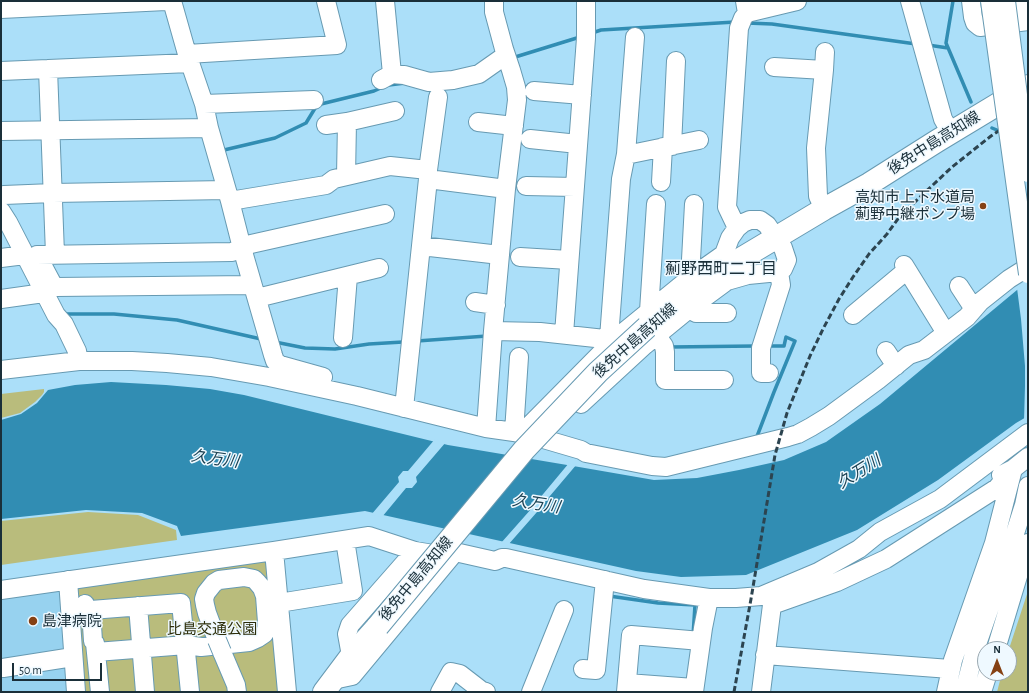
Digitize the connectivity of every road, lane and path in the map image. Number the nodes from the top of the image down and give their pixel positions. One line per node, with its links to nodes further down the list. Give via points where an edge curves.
1 (166, 1): 13 (street)
2 (172, 1): 19 (street)
3 (326, 1): 19 (street, via 338,45)
4 (385, 1): 18 (street, via 386,77 404,75 429,82 453,80 479,74)
5 (494, 1): 18 (street, via 494,12)
6 (586, 1): 27 (street)
7 (797, 1): 14 (street)
8 (910, 1): 39 (street, via 943,119)
9 (971, 1): 15 (street, via 975,23 980,27)
10 (990, 1): 72 (street, bridge)
11 (1006, 1): 45 (street, bridge)
12 (1024, 1): 15 (street)
13 (1, 9)
14 (744, 15): 59 (street, via 727,208)
15 (1027, 21)
16 (635, 37): 44 (street)
17 (824, 52): 23 (street)
18 (506, 55): 35 (street, via 516,87)
19 (189, 58): 22 (street); 30 (street)
20 (676, 61): 43 (street)
21 (774, 67): 23 (street)
22 (48, 69): 24 (street); 37 (street)
23 (824, 70): 56 (street, via 816,148 818,196)
24 (1, 71)
25 (1028, 86): 39 (main road, 後免中島高知線)
26 (534, 91): 27 (street)
27 (582, 95): 42 (street)
28 (438, 97): 46 (street)
29 (314, 100): 30 (street)
30 (204, 104): 36 (street)
31 (395, 111): 32 (street)
32 (347, 122): 34 (street); 47 (street)
33 (478, 122): 35 (street)
34 (326, 125)
35 (514, 126): 51 (street)
36 (209, 128): 37 (street); 53 (street)
37 (50, 130): 38 (street); 52 (street)
38 (1, 131)
39 (951, 133): 56 (main road, 後免中島高知線)
40 (530, 139): 42 (street)
41 (699, 140): 43 (street)
42 (578, 144): 50 (street)
43 (668, 146): 44 (street); 48 (street)
44 (626, 155): 90 (street, via 621,179)
45 (1028, 173)
46 (428, 174): 47 (street, via 390,166); 51 (street); 61 (street)
47 (346, 176): 53 (street, via 334,179 326,185)
48 (661, 182)
49 (526, 186): 50 (street)
50 (575, 187): 68 (street)
51 (506, 188): 65 (street)
52 (53, 193): 53 (street); 57 (street); 63 (street)
53 (228, 196): 62 (street)
54 (656, 204): 85 (street)
55 (694, 204): 74 (street)
56 (824, 209): 60 (main road, 後免中島高知線)
57 (3, 213): 64 (street)
58 (385, 214): 62 (street)
59 (737, 228): 60 (street, via 750,220 760,220); 74 (street, via 724,254)
60 (776, 237): 71 (street, via 783,248 786,260); 85 (main road, 後免中島高知線, via 722,270)
61 (421, 246): 65 (street); 97 (street)
62 (242, 248): 63 (street, via 232,252); 76 (street)
63 (55, 254): 76 (street, via 37,255 55,287)
64 (25, 255): 67 (street); 77 (street)
65 (500, 255): 80 (street)
66 (520, 257): 68 (street)
67 (1, 258)
68 (569, 260): 88 (street)
69 (1028, 266): 82 (street, via 980,302)
70 (378, 268): 73 (street)
71 (779, 272): 81 (street, via 748,275 728,281); 94 (street, via 781,285 761,348 761,373)
72 (1028, 274)
73 (348, 276): 76 (street); 89 (street)
74 (690, 278): 85 (street)
75 (959, 286): 82 (street)
76 (255, 292): 96 (street, via 276,361 286,367 353,385)
77 (44, 293): 78 (street); 92 (street, via 64,324)
78 (1, 299)
79 (475, 302): 80 (street)
80 (496, 305): 86 (street)
81 (689, 309): 83 (street, via 696,313); 85 (street)
82 (974, 310): 87 (street)
83 (728, 313)
84 (853, 315): 87 (street, via 906,268)
85 (651, 325): 90 (street); 95 (street, via 664,346 666,380); 100 (street, via 645,345 587,398); 124 (main road, 後免中島高知線, bridge, via 598,372 524,450)
86 (493, 331): 88 (street); 98 (street)
87 (946, 333): 100 (street, via 924,350 891,359 828,416 798,434 772,442 666,467 586,453)
88 (564, 334): 90 (street)
89 (343, 338)
90 (612, 339): 100 (street)
91 (519, 357): 100 (street)
92 (79, 361): 93 (street); 96 (street, via 132,361 211,367)
93 (1, 370)
94 (769, 373)
95 (724, 380)
96 (357, 396): 97 (street)
97 (404, 408): 98 (street)
98 (486, 428): 100 (street)
99 (1028, 434): 104 (street)
100 (532, 438)
101 (1028, 457): 102 (street)
102 (1013, 469): 104 (street, via 963,494); 126 (street, via 997,488 886,559 837,582 760,607); 129 (street, via 994,543)
103 (1028, 486): 106 (street)
104 (940, 499): 114 (street, via 880,532 859,549 818,572 760,596)
105 (345, 540): 107 (street); 108 (street, via 369,536); 116 (street, via 353,591)
106 (1021, 548): 120 (street); 146 (street, via 975,650)
107 (274, 551): 110 (street); 116 (street)
108 (415, 551): 109 (street, via 433,554); 124 (street, via 350,625 348,634)
109 (455, 552): 111 (street, via 495,561 506,558); 131 (street, via 352,676)
110 (68, 580): 112 (street); 115 (street)
111 (605, 580): 114 (street, via 644,589); 128 (street, via 594,628 596,670)
112 (1, 590)
113 (117, 596): 115 (street)
114 (709, 598): 119 (street)
115 (81, 603): 117 (street); 123 (street); 125 (street)
116 (279, 603): 139 (street)
117 (138, 606): 121 (street, via 181,603); 122 (street)
118 (564, 610): 142 (street)
119 (701, 641): 132 (street, via 631,634); 133 (street)
120 (998, 641)
121 (191, 648): 122 (street); 137 (street); 138 (street, via 249,642 264,634 267,629 266,596 254,579 244,577 219,580 206,592 204,599 207,613 219,646 236,685)
122 (142, 652): 123 (street); 136 (street)
123 (97, 656): 135 (street)
124 (351, 656): 131 (main road, 後免中島高知線)
125 (73, 657): 127 (street); 134 (street)
126 (759, 661): 129 (street); 143 (street); 144 (street)
127 (3, 668)
128 (583, 669)
129 (950, 669): 145 (street)
130 (985, 681): 147 (street)
131 (328, 686)
132 (627, 687): 133 (street)
133 (694, 690)
134 (76, 692)
135 (100, 692)
136 (145, 692)
137 (190, 692)
138 (237, 692)
139 (287, 692)
140 (440, 692): 141 (street, via 451,672 460,674)
141 (486, 692)
142 (531, 692)
143 (750, 692)
144 (761, 692)
145 (946, 692)
146 (964, 692)
147 (982, 692)

